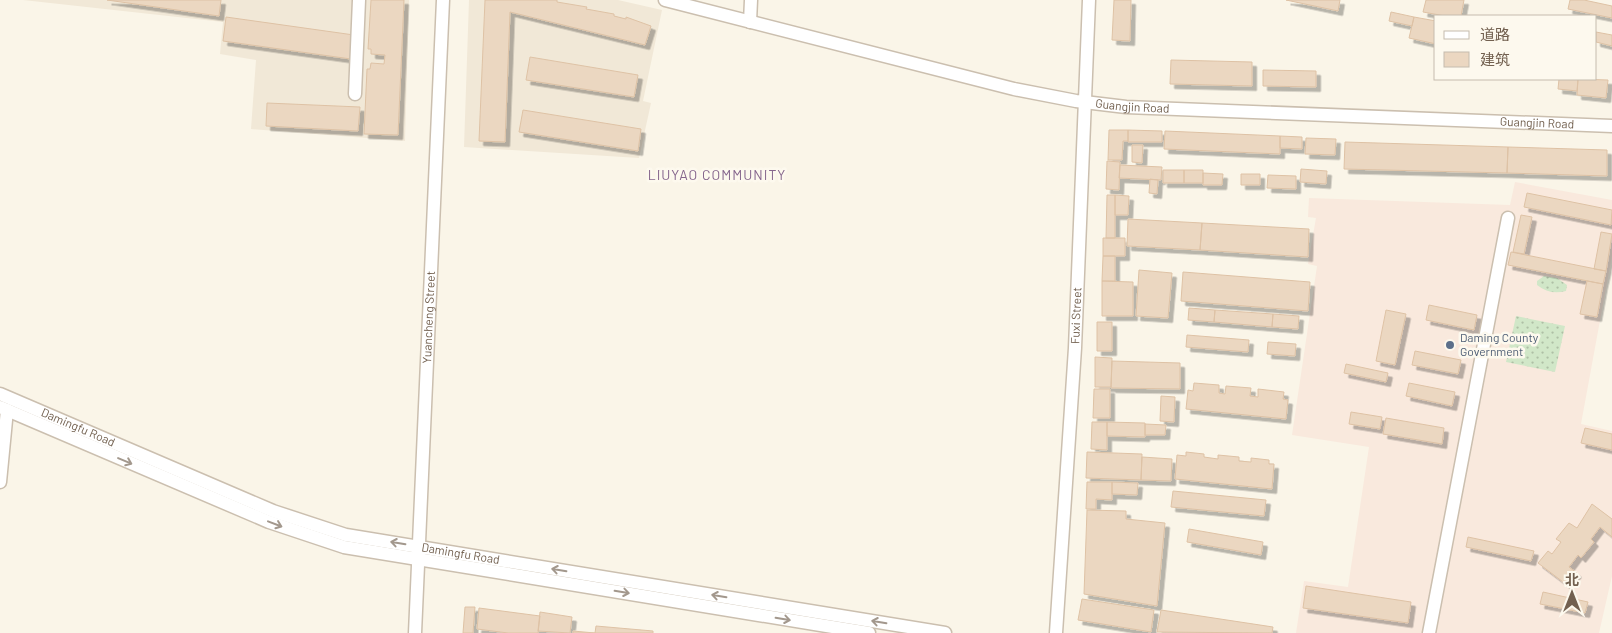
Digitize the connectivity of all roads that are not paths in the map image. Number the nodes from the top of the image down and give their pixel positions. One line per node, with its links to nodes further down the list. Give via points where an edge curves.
1 (358, 0): 7 (street)
2 (442, 0): 14 (street, Yuancheng Street)
3 (665, 0): 6 (street, Guangjin Road)
4 (751, 0): 6 (street)
5 (1089, 0): 8 (street, Fuxi Street)
6 (750, 22): 8 (street, Guangjin Road, via 1014,89)
7 (355, 94)
8 (1085, 102): 9 (street, Guangjin Road, via 1126,107); 18 (street, Fuxi Street, via 1075,348)
9 (1612, 126)
10 (1508, 218): 19 (street)
11 (0, 394): 14 (street, Damingfu Road, one-way to 11, via 281,514)
12 (4, 409): 13 (street); 14 (street, Damingfu Road, one-way to 14, via 308,537 344,546)
13 (0, 482)
14 (418, 553): 15 (street, Yuancheng Street); 16 (street, Damingfu Road, one-way to 16); 17 (street, Damingfu Road, one-way to 14)
15 (415, 633)
16 (870, 633)
17 (945, 633)
18 (1056, 633)
19 (1429, 633)

